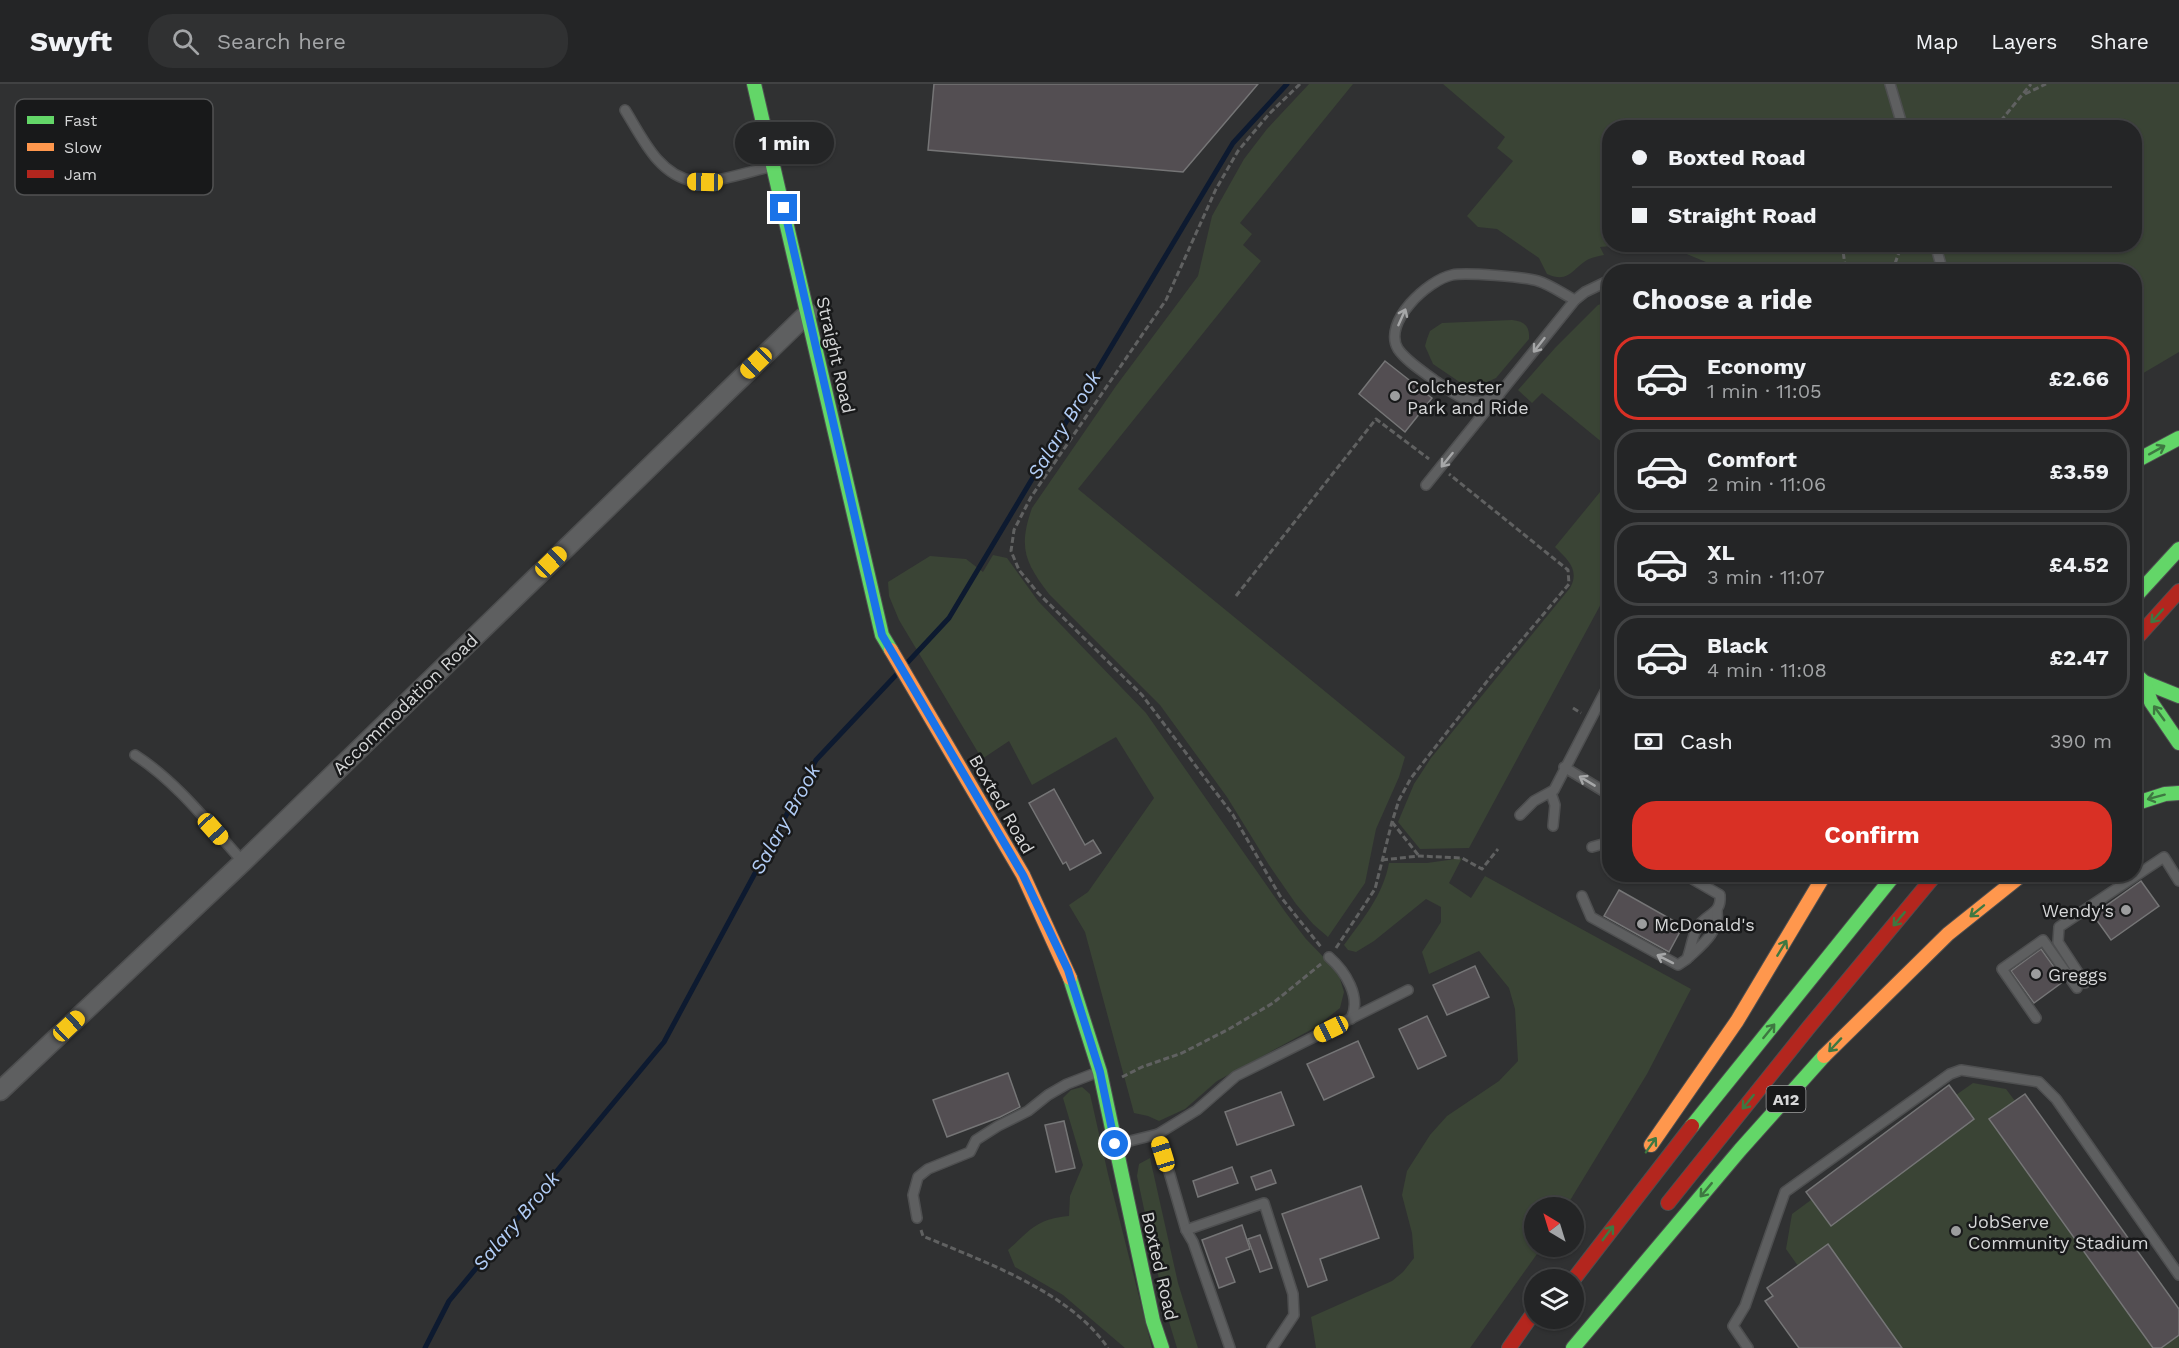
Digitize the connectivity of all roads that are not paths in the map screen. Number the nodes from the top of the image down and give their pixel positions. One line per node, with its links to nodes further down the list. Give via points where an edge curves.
1 (754, 84): 5 (main road, Straight Road)
2 (1890, 84): 4 (lane)
3 (624, 110): 5 (lane, via 662,166 692,182)
4 (1901, 120)
5 (774, 166): 8 (main road, Straight Road)
6 (1602, 283): 7 (lane)
7 (1575, 300): 9 (lane, one-way to 9); 9 (lane, one-way to 7, via 1480,402 1456,395 1416,367 1398,348 1395,337 1401,314 1410,302 1426,287 1451,275 1538,281)
8 (808, 313): 17 (main road, Straight Road); 34 (street, Accommodation Road)
9 (1499, 395): 12 (lane, one-way to 12)
10 (2179, 438): 11 (main road, one-way to 10)
11 (2142, 458)
12 (1426, 485)
13 (2179, 549): 14 (main road)
14 (2142, 589)
15 (2179, 591): 16 (main road, one-way to 16)
16 (2142, 631)
17 (882, 635): 50 (main road, Boxted Road, via 1023,875 1068,970)
18 (2142, 678): 21 (main road)
19 (2142, 683): 23 (main road, one-way to 19)
20 (1602, 696): 22 (lane)
21 (2179, 696)
22 (1600, 700): 25 (lane)
23 (2179, 743)
24 (135, 754): 34 (lane, via 183,795)
25 (1564, 767): 26 (lane, one-way to 25); 27 (lane)
26 (1602, 790)
27 (1553, 791): 30 (lane, via 1534,801); 31 (lane)
28 (2179, 793): 29 (main road, one-way to 29)
29 (2142, 801)
30 (1520, 815)
31 (1553, 825)
32 (1602, 844): 33 (lane)
33 (1592, 847)
34 (243, 862): 51 (street, Accommodation Road)
35 (2142, 872): 36 (lane, via 2164,857)
36 (2179, 881)
37 (1697, 882): 44 (lane, via 1720,895)
38 (1820, 882): 54 (main road, one-way to 38, via 1737,1021)
39 (1889, 882): 60 (main road, one-way to 39)
40 (1929, 882): 55 (main road, A12, one-way to 55)
41 (2013, 882): 71 (main road, A12, one-way to 71, via 1948,934 1841,1038 1740,1150)
42 (2126, 882): 48 (lane, via 2059,927 2058,942 2081,986 2043,940 2002,969)
43 (1582, 896): 46 (lane, one-way to 43, via 1678,965 1668,961 1591,917)
44 (1717, 910): 46 (lane, via 1696,928); 46 (lane, via 1717,925)
45 (1329, 957): 49 (lane, via 1348,979 1355,1012)
46 (1687, 959)
47 (1408, 990): 49 (lane)
48 (2036, 1018)
49 (1351, 1019): 52 (lane, via 1236,1076 1197,1110)
50 (1100, 1072): 53 (main road, Boxted Road); 56 (lane, via 1048,1095 976,1140 970,1152 928,1169 918,1177 913,1195)
51 (0, 1091)
52 (1158, 1134): 53 (lane); 57 (lane)
53 (1115, 1144): 65 (main road, Boxted Road)
54 (1644, 1155)
55 (1661, 1212)
56 (916, 1218)
57 (1186, 1230): 66 (lane); 67 (lane, via 1264,1203 1293,1294 1294,1315)
58 (1570, 1260): 59 (main road)
59 (1564, 1269)
60 (1581, 1269)
61 (2179, 1275): 72 (lane, via 2044,1086 1962,1070 1950,1074 1785,1192 1745,1306 1732,1326)
62 (1524, 1326): 68 (main road)
63 (1535, 1329): 69 (main road)
64 (1572, 1329): 70 (main road)
65 (1162, 1348)
66 (1230, 1348)
67 (1272, 1348)
68 (1509, 1348)
69 (1521, 1348)
70 (1557, 1348)
71 (1573, 1348)
72 (1748, 1348)

